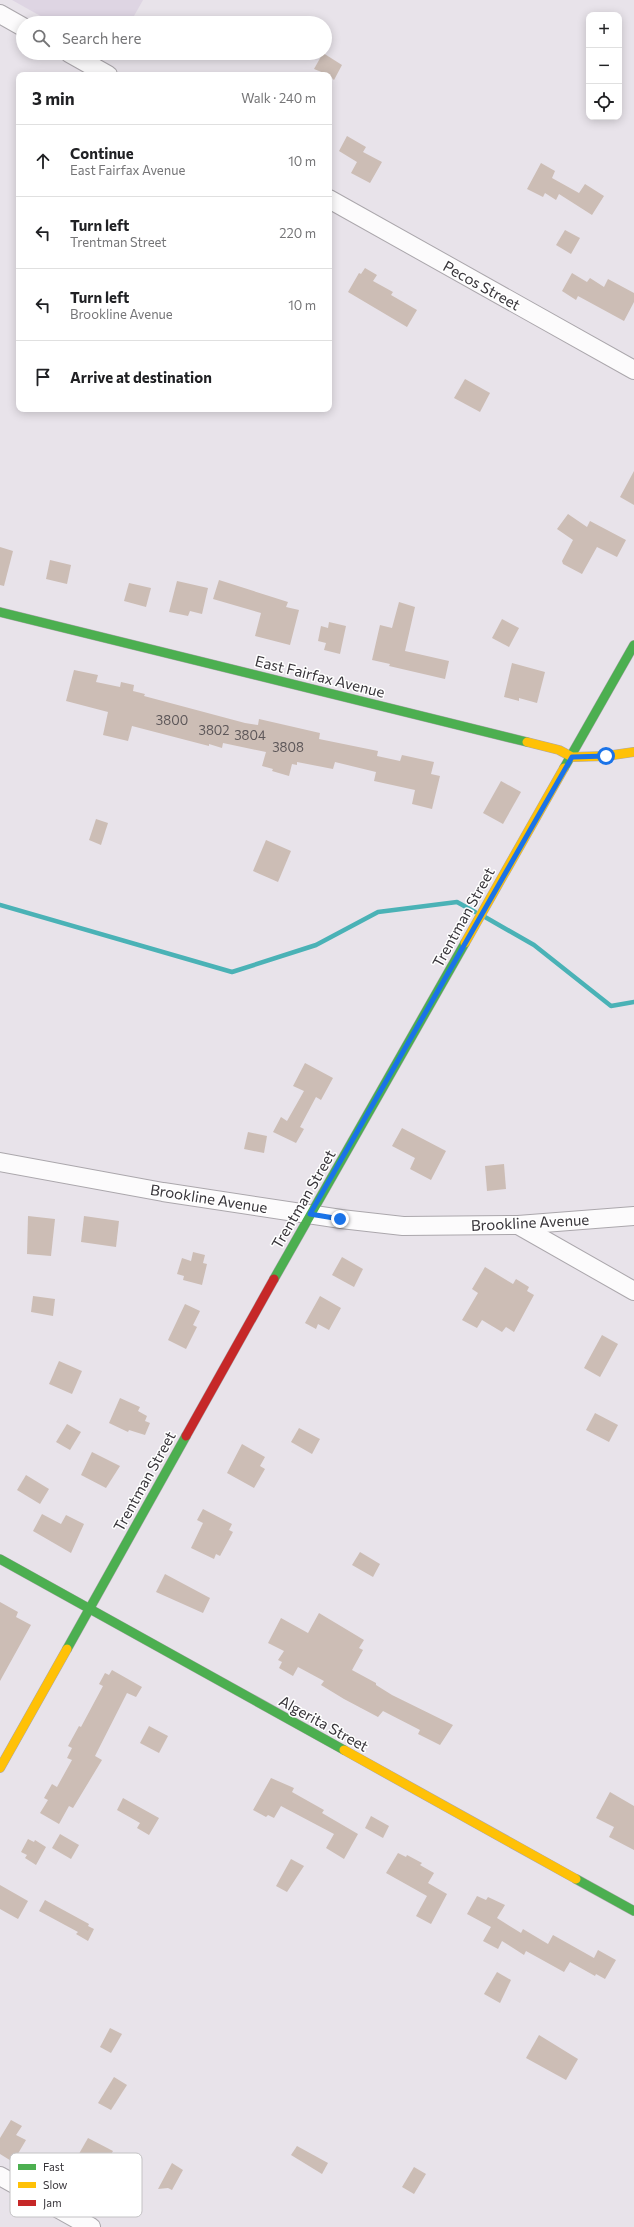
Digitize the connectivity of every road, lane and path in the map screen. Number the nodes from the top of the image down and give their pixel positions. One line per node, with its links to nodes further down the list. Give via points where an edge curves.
1 (0, 14): 2 (street)
2 (16, 23)
3 (81, 60): 4 (street)
4 (103, 72)
5 (332, 201): 6 (street, Pecos Street)
6 (634, 370)
7 (0, 612): 10 (street, East Fairfax Avenue, via 559,750)
8 (634, 645): 10 (street, Trentman Street)
9 (634, 752): 10 (street, East Fairfax Avenue)
10 (572, 757): 12 (street, Trentman Street)
11 (0, 1162): 12 (street, Brookline Avenue, via 171,1193)
12 (310, 1214): 14 (street, Brookline Avenue, via 403,1226); 17 (street, Trentman Street)
13 (634, 1216): 14 (street, Brookline Avenue)
14 (518, 1225): 15 (street)
15 (634, 1291)
16 (0, 1559): 17 (street, Algerita Street)
17 (88, 1608): 18 (street, Trentman Street); 19 (street, Algerita Street)
18 (0, 1768)
19 (634, 1911)
20 (0, 2176): 21 (street)
21 (10, 2182)
22 (73, 2217): 23 (street)
23 (91, 2227)

